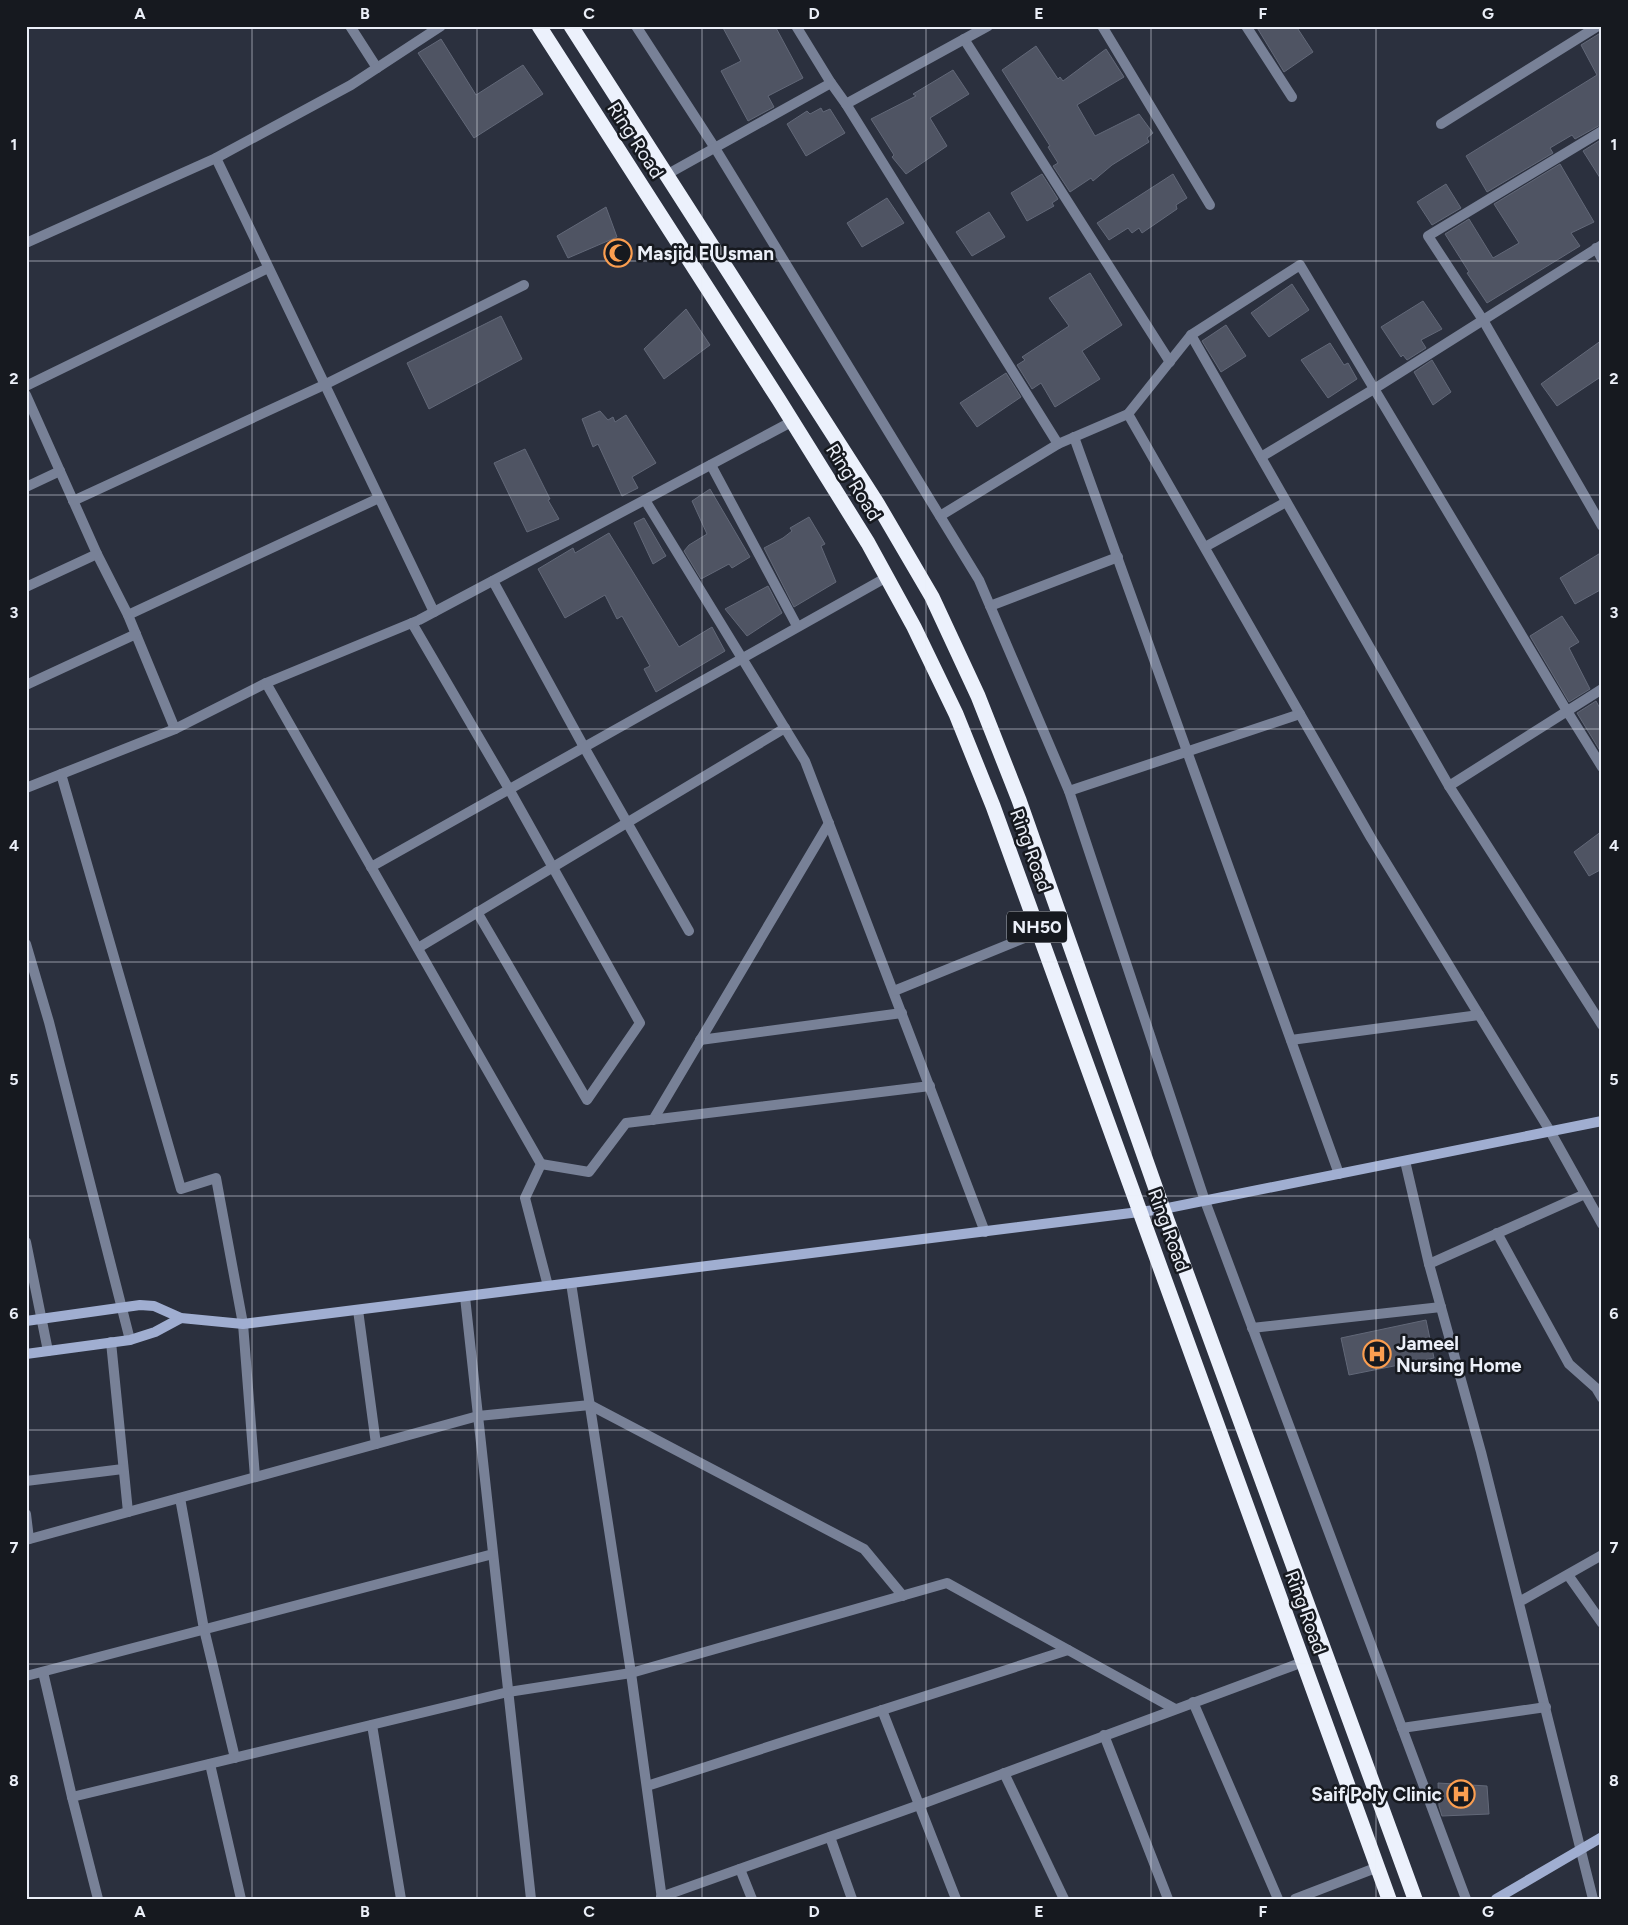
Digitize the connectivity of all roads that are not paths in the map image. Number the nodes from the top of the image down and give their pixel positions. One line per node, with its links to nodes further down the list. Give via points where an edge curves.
1 (350, 26): 12 (street)
2 (441, 26): 12 (street)
3 (539, 26): 35 (highway, Ring Road / NH50)
4 (571, 26): 20 (highway, Ring Road / NH50)
5 (636, 26): 18 (street)
6 (796, 26): 13 (street)
7 (988, 26): 11 (street)
8 (1102, 26): 21 (street)
9 (1246, 26): 14 (street)
10 (1598, 26): 16 (street)
11 (964, 39): 15 (street); 29 (street)
12 (377, 68): 19 (street)
13 (831, 83): 15 (street); 18 (street)
14 (1292, 97)
15 (846, 104): 37 (street)
16 (1440, 124)
17 (1602, 130): 27 (street, via 1428,236)
18 (715, 148): 20 (street); 46 (street)
19 (216, 158): 22 (street); 25 (street)
20 (666, 175): 100 (highway, Ring Road / NH50, via 877,503 932,597 978,696 1019,800)
21 (1210, 205)
22 (26, 243)
23 (1599, 247): 24 (street); 27 (street)
24 (1602, 259)
25 (268, 268): 30 (street); 31 (street)
26 (524, 285): 31 (street)
27 (1483, 320): 32 (street); 47 (street)
28 (1191, 335): 29 (street); 32 (street, via 1300,265); 38 (street)
29 (1170, 362): 34 (street)
30 (26, 386)
31 (324, 386): 42 (street); 44 (street)
32 (1374, 388): 38 (street); 64 (street)
33 (26, 395): 40 (street)
34 (1128, 414): 36 (street); 48 (street)
35 (793, 421): 39 (street); 51 (highway, Ring Road / NH50)
36 (1074, 437): 37 (street); 50 (street)
37 (1058, 444): 46 (street)
38 (1261, 456): 45 (street)
39 (711, 465): 43 (street); 58 (street)
40 (60, 471): 41 (street); 44 (street)
41 (26, 487)
42 (378, 498): 55 (street); 56 (street)
43 (645, 500): 52 (street); 60 (street)
44 (74, 501): 49 (street)
45 (1286, 502): 48 (street); 72 (street)
46 (940, 516): 54 (street, via 979,580)
47 (1602, 526)
48 (1205, 547): 65 (street)
49 (97, 554): 53 (street); 56 (street)
50 (1118, 557): 54 (street); 69 (street)
51 (887, 577): 58 (street); 82 (highway, Ring Road / NH50, via 956,714 994,806)
52 (493, 581): 55 (street); 68 (street)
53 (26, 587)
54 (990, 606): 75 (street)
55 (434, 612): 57 (street)
56 (128, 615): 59 (street)
57 (412, 623): 61 (street); 74 (street)
58 (797, 626): 60 (street)
59 (136, 634): 62 (street); 67 (street)
60 (742, 657): 66 (street); 68 (street)
61 (266, 683): 67 (street); 78 (street)
62 (26, 685)
63 (1602, 689): 64 (street)
64 (1567, 711): 70 (street); 72 (street)
65 (1300, 714): 69 (street); 87 (street)
66 (785, 728): 76 (street); 77 (street, via 805,760)
67 (175, 729): 71 (street)
68 (584, 747): 74 (street); 76 (street)
69 (1187, 751): 75 (street); 90 (street)
70 (1602, 767)
71 (61, 774): 73 (street); 116 (street, via 181,1189 216,1178)
72 (1449, 786): 88 (street)
73 (26, 788)
74 (509, 789): 78 (street); 79 (street)
75 (1069, 791): 99 (street)
76 (628, 822): 79 (street); 81 (street)
77 (829, 823): 85 (street); 89 (street)
78 (371, 867): 84 (street)
79 (552, 867): 80 (street); 80 (street, via 640,1023 587,1100)
80 (477, 912): 84 (street)
81 (689, 931)
82 (1039, 932): 85 (street); 101 (highway, Ring Road / NH50)
83 (26, 944): 111 (street)
84 (418, 948): 96 (street)
85 (894, 991): 86 (street)
86 (902, 1012): 89 (street); 91 (street)
87 (1479, 1015): 90 (street); 94 (street)
88 (1602, 1025)
89 (700, 1040): 92 (street)
90 (1291, 1040): 97 (street)
91 (930, 1086): 92 (street); 103 (street)
92 (653, 1120): 96 (street, via 626,1124 589,1172)
93 (1602, 1121): 94 (street)
94 (1550, 1131): 95 (street); 98 (street)
95 (1406, 1161): 97 (street); 106 (street)
96 (541, 1164): 108 (street, via 525,1198)
97 (1339, 1174): 99 (street)
98 (1585, 1194): 102 (street); 104 (street)
99 (1205, 1201): 100 (street); 117 (street)
100 (1163, 1210): 101 (street); 177 (highway, Ring Road / NH50)
101 (1142, 1212): 103 (street); 141 (highway, Ring Road / NH50)
102 (1602, 1224)
103 (986, 1232): 107 (street)
104 (1497, 1234): 106 (street); 122 (street, via 1569,1364 1596,1388)
105 (26, 1242): 113 (street)
106 (1429, 1264): 110 (street)
107 (571, 1283): 108 (street); 123 (street)
108 (548, 1286): 109 (street)
109 (465, 1296): 112 (street); 124 (street)
110 (1441, 1306): 117 (street); 137 (street)
111 (122, 1308): 113 (street); 114 (street, via 154,1306); 118 (street)
112 (358, 1310): 116 (street); 125 (street)
113 (42, 1318): 115 (street); 120 (street)
114 (181, 1318): 116 (street); 118 (street, via 155,1332)
115 (26, 1320)
116 (242, 1324): 127 (street)
117 (1252, 1328): 151 (street)
118 (130, 1340): 119 (street)
119 (111, 1342): 120 (street); 126 (street)
120 (48, 1351): 121 (street)
121 (26, 1354)
122 (1602, 1398)
123 (590, 1405): 124 (street); 136 (street, via 864,1549); 143 (street)
124 (478, 1416): 125 (street); 133 (street)
125 (376, 1444): 127 (street)
126 (123, 1469): 128 (street); 130 (street)
127 (255, 1477): 129 (street)
128 (26, 1481)
129 (180, 1498): 130 (street); 139 (street)
130 (128, 1512): 132 (street)
131 (26, 1514): 132 (street)
132 (28, 1540)
133 (493, 1554): 139 (street); 145 (street)
134 (1602, 1555): 135 (street)
135 (1568, 1575): 137 (street); 138 (street)
136 (903, 1596): 140 (street, via 947,1583); 143 (street)
137 (1519, 1602): 147 (street)
138 (1602, 1623)
139 (204, 1629): 142 (street); 153 (street)
140 (1068, 1650): 148 (street); 149 (street)
141 (1303, 1662): 146 (street); 162 (highway, Ring Road / NH50)
142 (42, 1672): 144 (street); 157 (street)
143 (631, 1673): 145 (street); 156 (street)
144 (26, 1676)
145 (508, 1692): 150 (street); 168 (street)
146 (1193, 1702): 148 (street); 174 (street)
147 (1546, 1707): 151 (street); 161 (street)
148 (1175, 1709): 152 (street)
149 (882, 1710): 156 (street); 158 (street)
150 (372, 1725): 153 (street); 167 (street)
151 (1402, 1728): 178 (street)
152 (1104, 1735): 155 (street); 173 (street)
153 (235, 1758): 154 (street)
154 (210, 1764): 157 (street); 166 (street)
155 (1004, 1773): 158 (street); 172 (street)
156 (647, 1786): 164 (street)
157 (72, 1797): 165 (street)
158 (919, 1805): 159 (street); 171 (street)
159 (830, 1837): 163 (street); 170 (street)
160 (1602, 1837): 161 (street)
161 (1582, 1850): 179 (street); 180 (street)
162 (1378, 1867): 175 (street); 176 (highway, Ring Road / NH50)
163 (740, 1869): 164 (street); 169 (street)
164 (662, 1898)
165 (98, 1899)
166 (241, 1899)
167 (401, 1899)
168 (531, 1899)
169 (752, 1899)
170 (852, 1899)
171 (956, 1899)
172 (1064, 1899)
173 (1168, 1899)
174 (1278, 1899)
175 (1296, 1899)
176 (1389, 1899)
177 (1415, 1899)
178 (1466, 1899)
179 (1496, 1899)
180 (1593, 1899)

